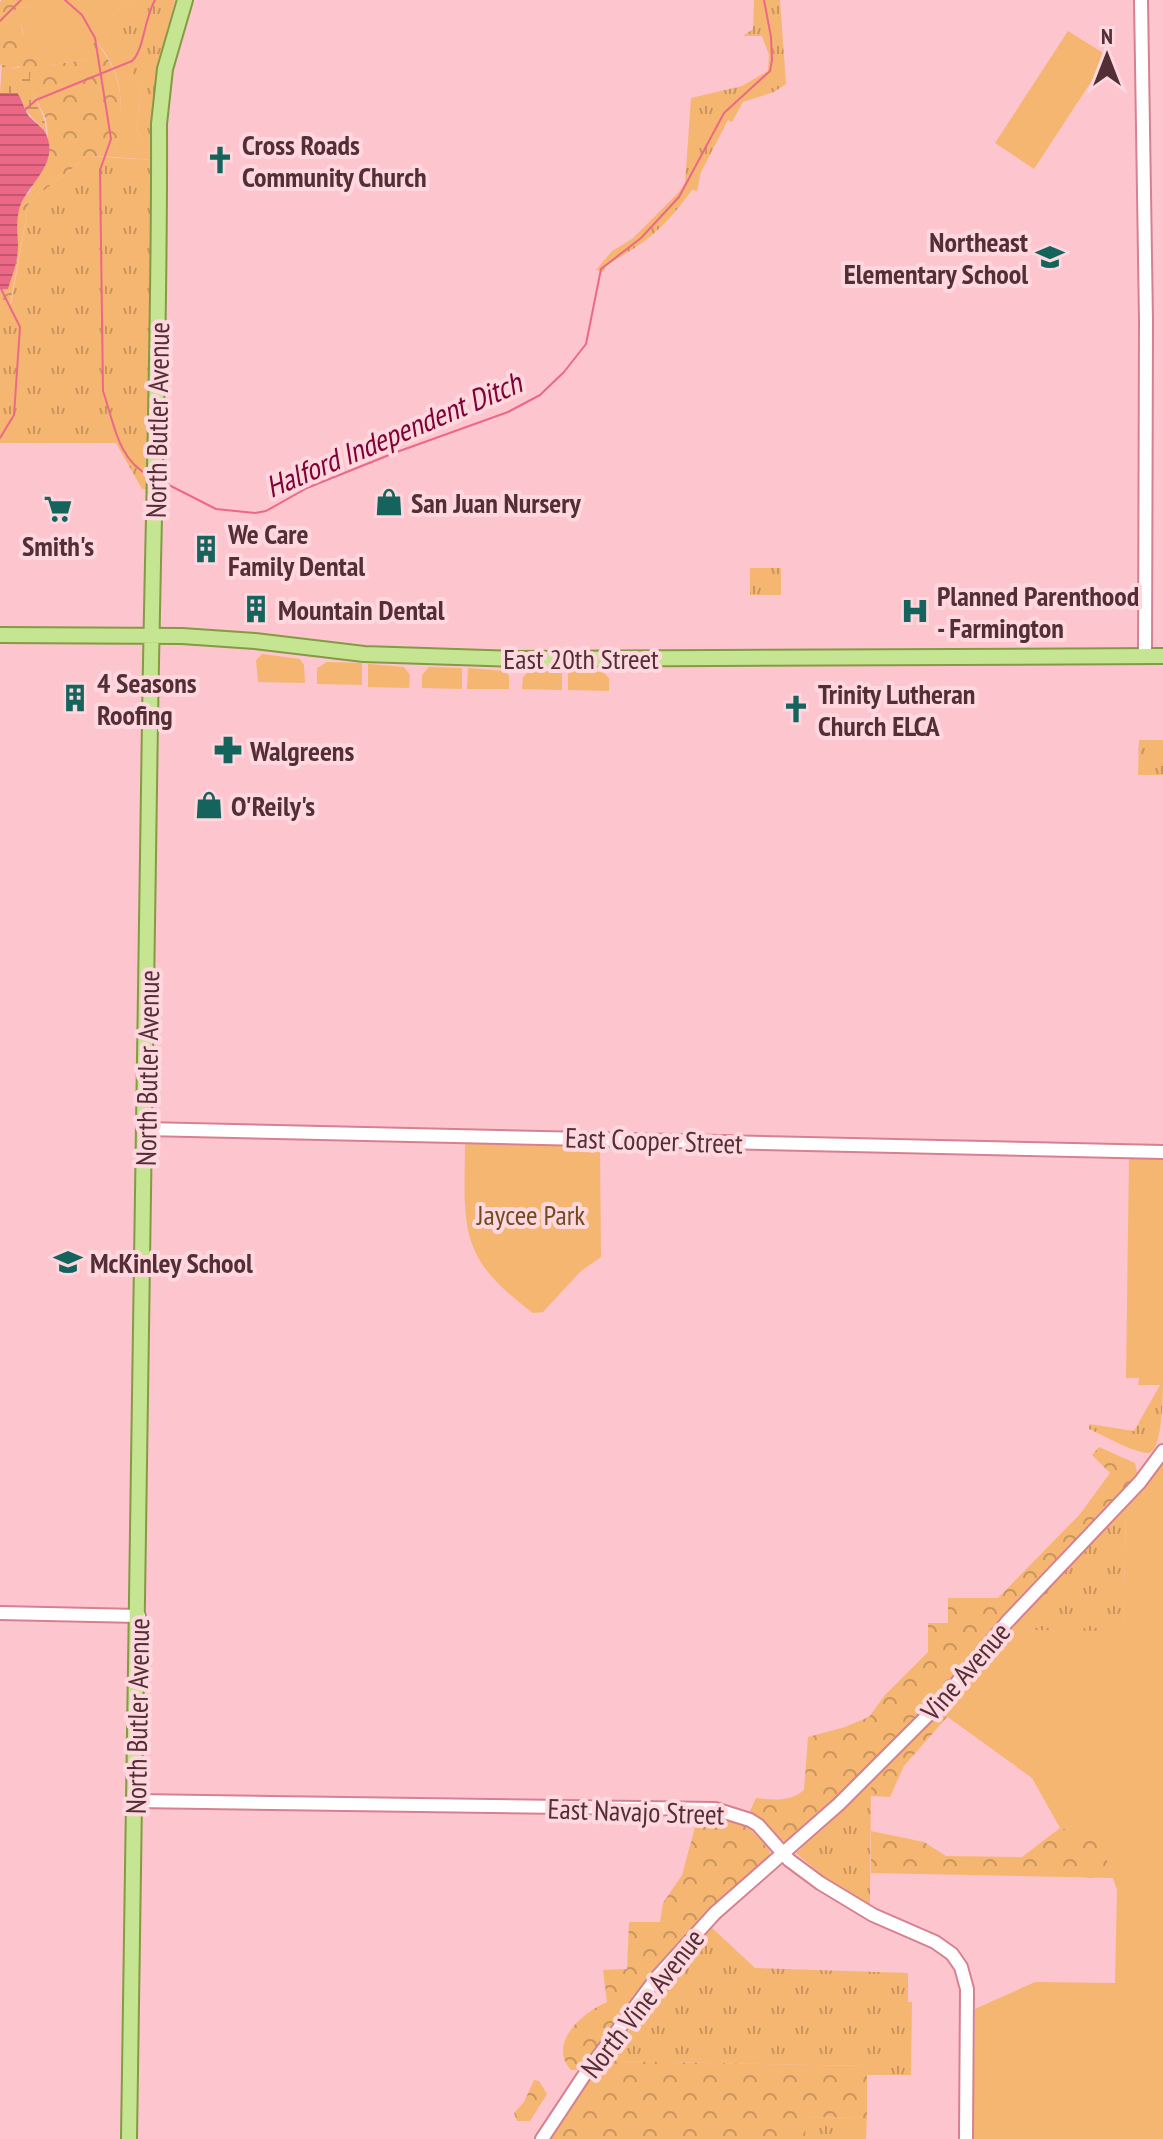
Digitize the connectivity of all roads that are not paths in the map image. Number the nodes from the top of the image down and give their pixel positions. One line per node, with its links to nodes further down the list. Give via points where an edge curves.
1 (185, 0): 4 (main road, North Butler Avenue, via 167,56 160,106)
2 (1141, 0): 5 (street)
3 (0, 635): 4 (main road, East 20th Street)
4 (151, 636): 5 (main road, East 20th Street, via 364,654 515,659); 7 (main road, North Butler Avenue)
5 (1145, 656): 6 (main road, East 20th Street)
6 (1163, 656)
7 (145, 1129): 8 (street, East Cooper Street); 11 (main road, North Butler Avenue)
8 (1163, 1152)
9 (1163, 1451): 13 (street, Vine Avenue, via 941,1702)
10 (0, 1613): 11 (street)
11 (139, 1616): 12 (main road, North Butler Avenue)
12 (136, 1801): 13 (street, East Navajo Street, via 715,1809 758,1825); 15 (main road, North Butler Avenue)
13 (782, 1853): 14 (street, Vine Avenue); 17 (street, East Navajo Street, via 847,1900 935,1942 957,1960 967,1989)
14 (754, 1878): 16 (street, North Vine Avenue, via 658,1976)
15 (129, 2139)
16 (542, 2139)
17 (966, 2139)

